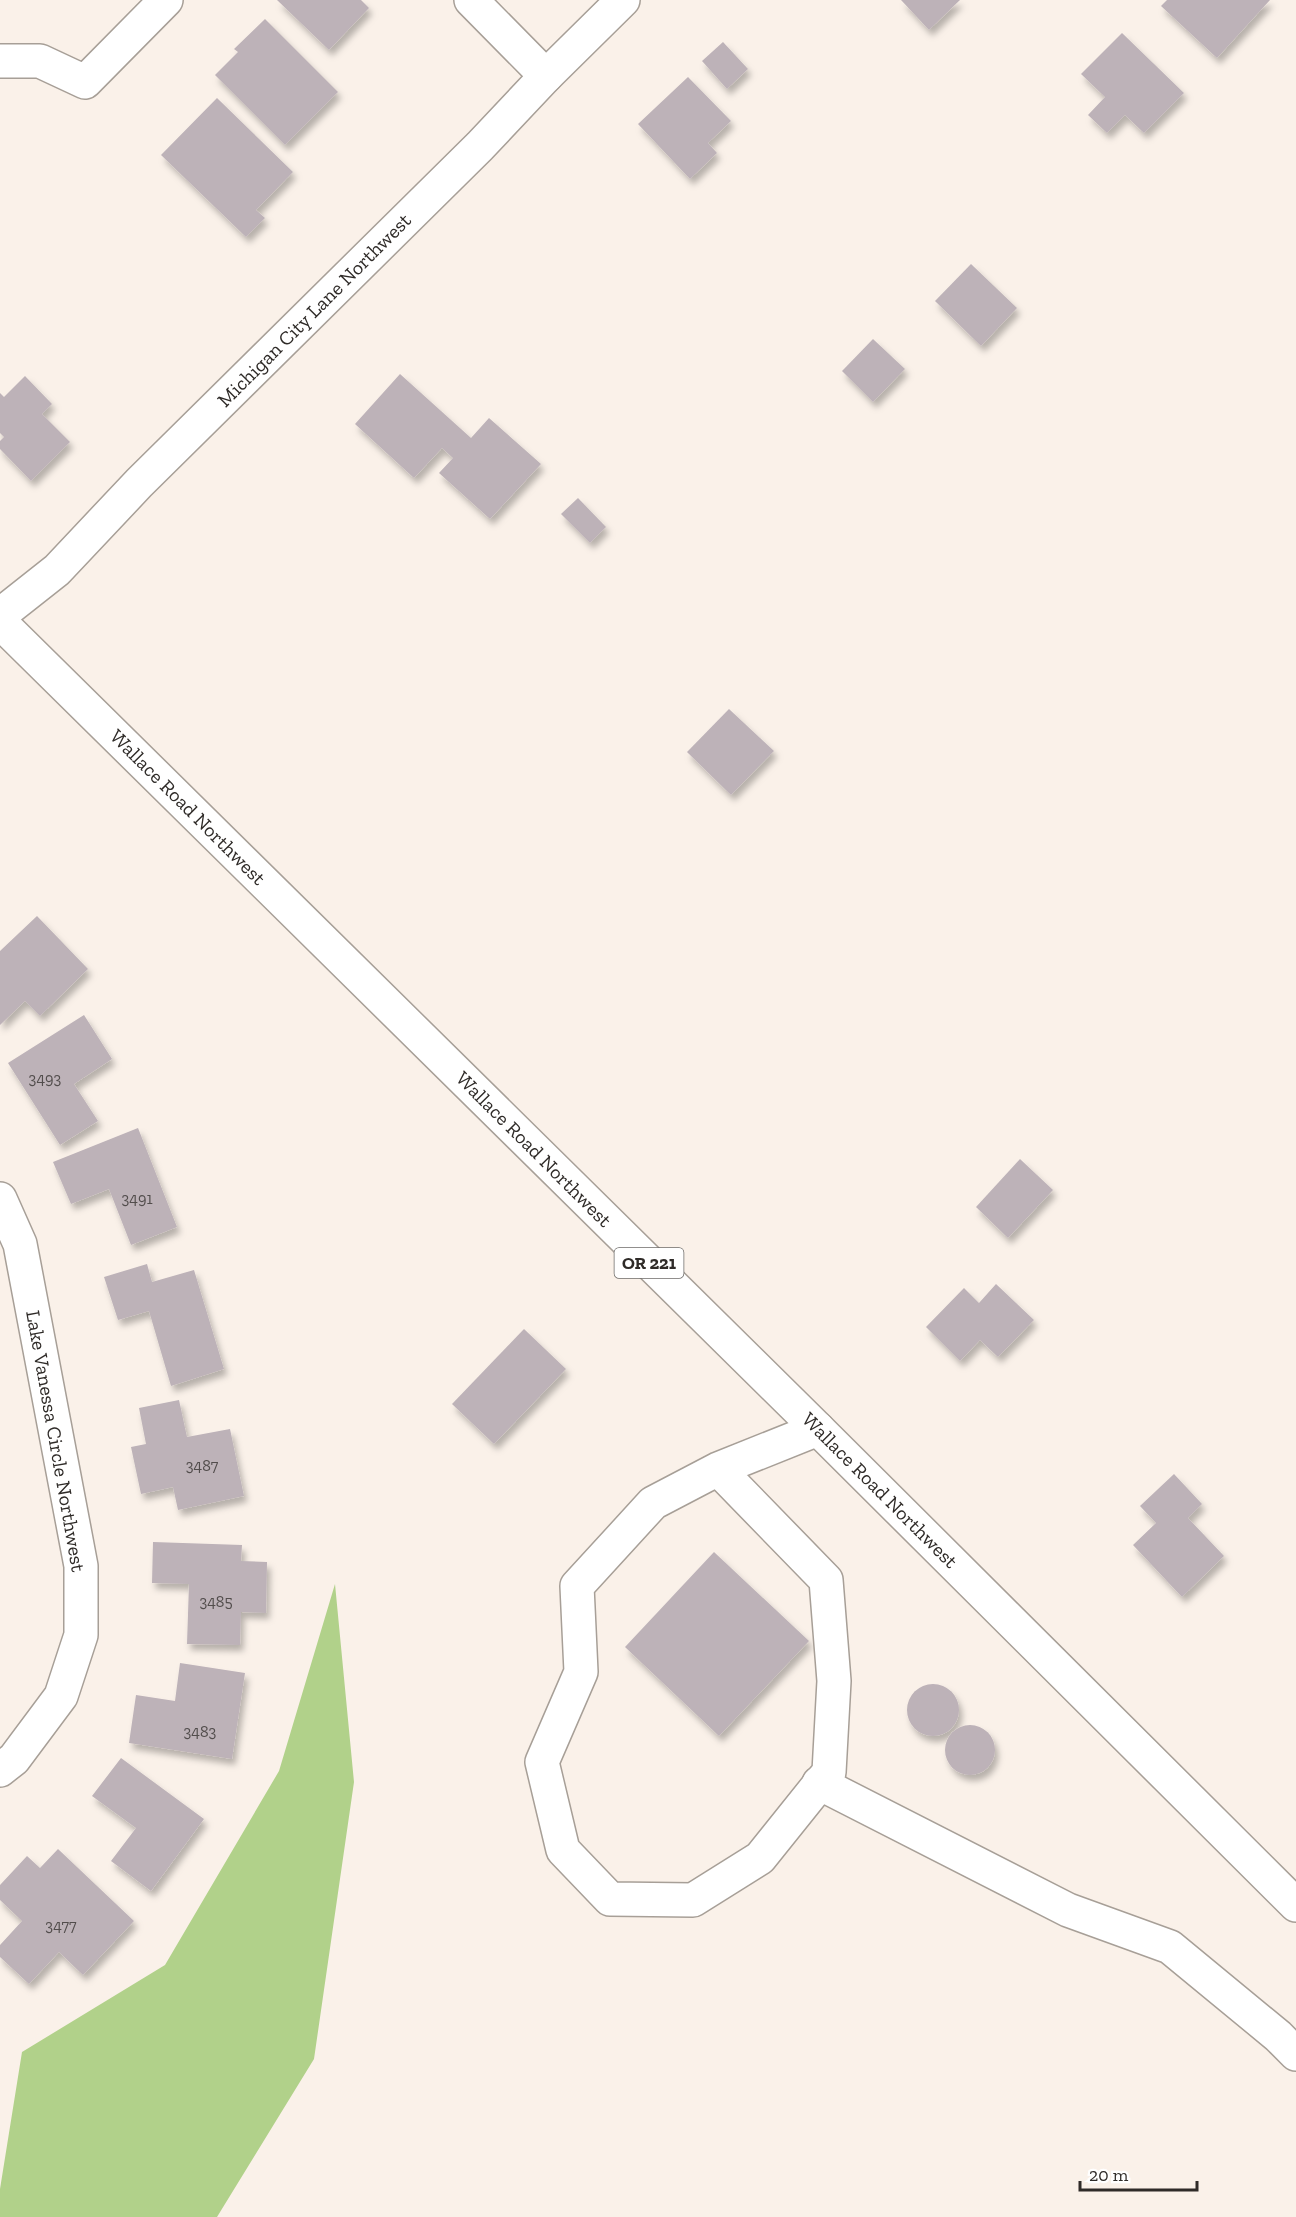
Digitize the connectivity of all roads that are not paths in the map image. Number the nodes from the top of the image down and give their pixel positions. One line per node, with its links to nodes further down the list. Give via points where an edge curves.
1 (166, 0): 4 (main road, via 85,82 40,61)
2 (471, 0): 5 (main road)
3 (623, 0): 5 (main road, Michigan City Lane Northwest)
4 (0, 61)
5 (546, 76): 6 (main road, Michigan City Lane Northwest, via 57,570)
6 (0, 615)
7 (0, 622): 9 (main road, Wallace Road Northwest / OR 221)
8 (0, 1199): 11 (main road, Lake Vanessa Circle Northwest, via 20,1244 81,1566 81,1635 62,1696 14,1759)
9 (818, 1429): 10 (main road); 13 (main road, Wallace Road Northwest / OR 221)
10 (718, 1469): 12 (main road, via 826,1580 834,1681 828,1772); 12 (main road, via 653,1503 577,1586 581,1672 542,1762 563,1850 610,1899 693,1900 760,1858)
11 (0, 1770)
12 (819, 1783): 14 (main road, via 1068,1910 1170,1947)
13 (1296, 1905)
14 (1296, 2054)

